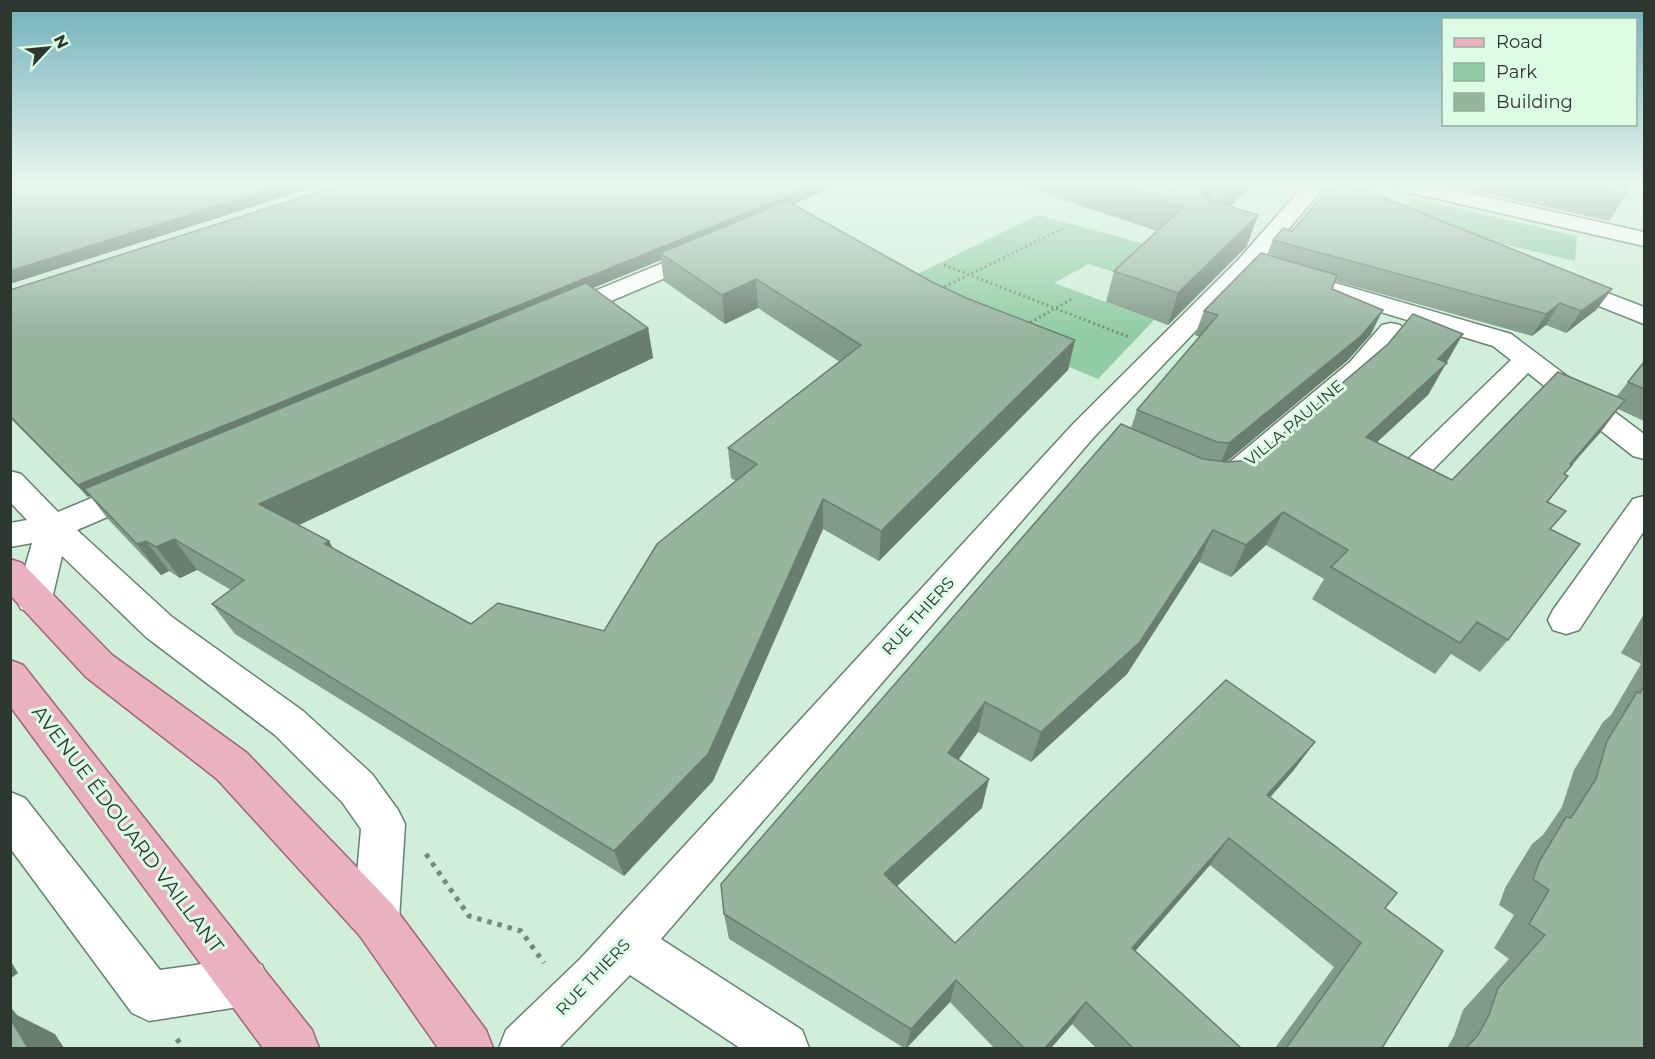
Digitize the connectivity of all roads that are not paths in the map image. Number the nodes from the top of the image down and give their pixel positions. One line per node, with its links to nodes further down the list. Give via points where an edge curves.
1 (1270, 234): 5 (street, RUE THIERS)
2 (1621, 234): 3 (street)
3 (1644, 239)
4 (727, 243): 8 (street)
5 (1252, 247): 10 (street, via 1502,340); 24 (street, RUE THIERS, via 1163,350 1099,436)
6 (1547, 277): 7 (street)
7 (1644, 316)
8 (542, 321)
9 (1390, 331): 12 (street, VILLA PAULINE, via 1360,368 1226,482 1202,481)
10 (1527, 359): 11 (street); 13 (street)
11 (1644, 449)
12 (1182, 472)
13 (1413, 473)
14 (10, 482): 17 (street)
15 (160, 482): 17 (street)
16 (1644, 507): 20 (street)
17 (53, 527): 18 (street); 19 (street); 23 (street, via 159,627 289,723 357,788 383,824)
18 (10, 535)
19 (22, 586): 23 (main road, via 99,666 232,766)
20 (1566, 620)
21 (10, 676): 25 (main road, AVENUE ÉDOUARD VAILLANT)
22 (10, 812): 25 (street, via 149,996)
23 (376, 920): 27 (main road)
24 (625, 944): 28 (street, RUE THIERS); 29 (street)
25 (245, 982): 26 (main road, AVENUE ÉDOUARD VAILLANT)
26 (294, 1048)
27 (468, 1048)
28 (524, 1048)
29 (783, 1048)

